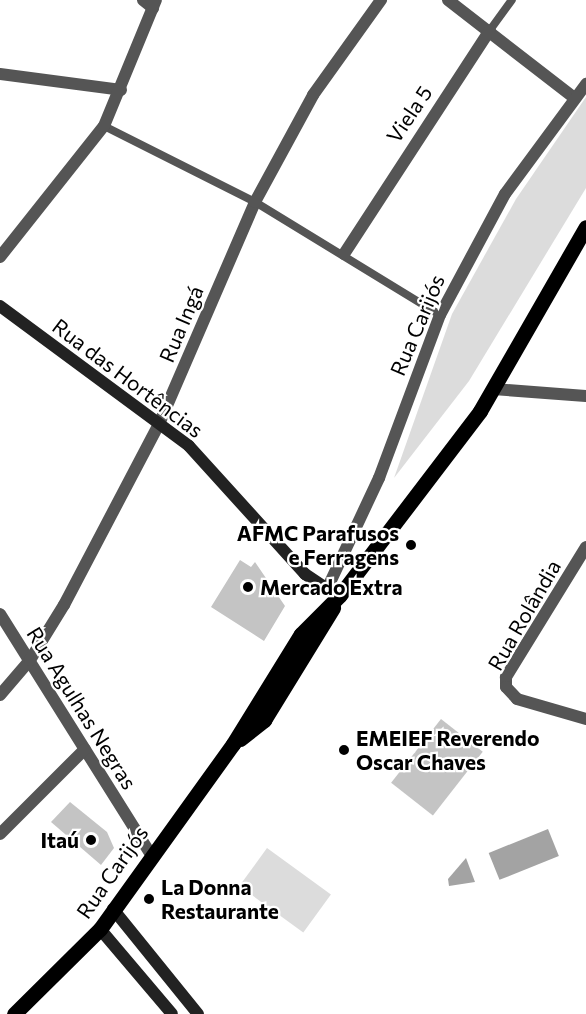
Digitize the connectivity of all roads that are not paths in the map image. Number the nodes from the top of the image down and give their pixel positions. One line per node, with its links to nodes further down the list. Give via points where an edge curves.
1 (143, 0): 5 (street)
2 (381, 0): 12 (street, Rua Ingá, via 313,95)
3 (448, 0): 6 (street)
4 (512, 0): 6 (lane, Viela 5)
5 (155, 4): 9 (street)
6 (490, 30): 10 (street); 14 (street, Viela 5)
7 (0, 74): 9 (street)
8 (586, 84): 10 (street, Rua Carijós)
9 (121, 90): 11 (street)
10 (573, 97): 17 (street, Rua Carijós, via 505,194)
11 (104, 126): 12 (lane); 15 (street)
12 (255, 202): 14 (lane); 20 (street, Rua Ingá)
13 (586, 227): 18 (main road, Rua Carijós)
14 (344, 255): 17 (lane)
15 (0, 257)
16 (0, 306): 20 (main road, Rua das Hortências)
17 (440, 315): 22 (street, Rua Carijós)
18 (493, 389): 19 (street); 22 (main road, Rua Carijós)
19 (586, 396)
20 (159, 424): 22 (main road, Rua das Hortências, via 189,446 305,574); 24 (street, Rua Ingá)
21 (586, 547): 26 (street, Rua Rolândia, via 506,677 506,687 517,699)
22 (333, 592): 29 (main road, Rua Carijós, via 264,720 233,744)
23 (0, 614): 24 (street, Rua Agulhas Negras)
24 (30, 660): 25 (street, Rua Ingá); 27 (street, Rua Agulhas Negras)
25 (0, 695)
26 (586, 719)
27 (86, 749): 28 (street); 29 (street, Rua Agulhas Negras)
28 (0, 834)
29 (150, 853): 30 (main road, Rua Carijós)
30 (113, 909): 31 (main road, Rua Carijós); 34 (main road)
31 (100, 929): 32 (main road, Rua Carijós); 33 (main road)
32 (14, 1014)
33 (172, 1014)
34 (198, 1014)

